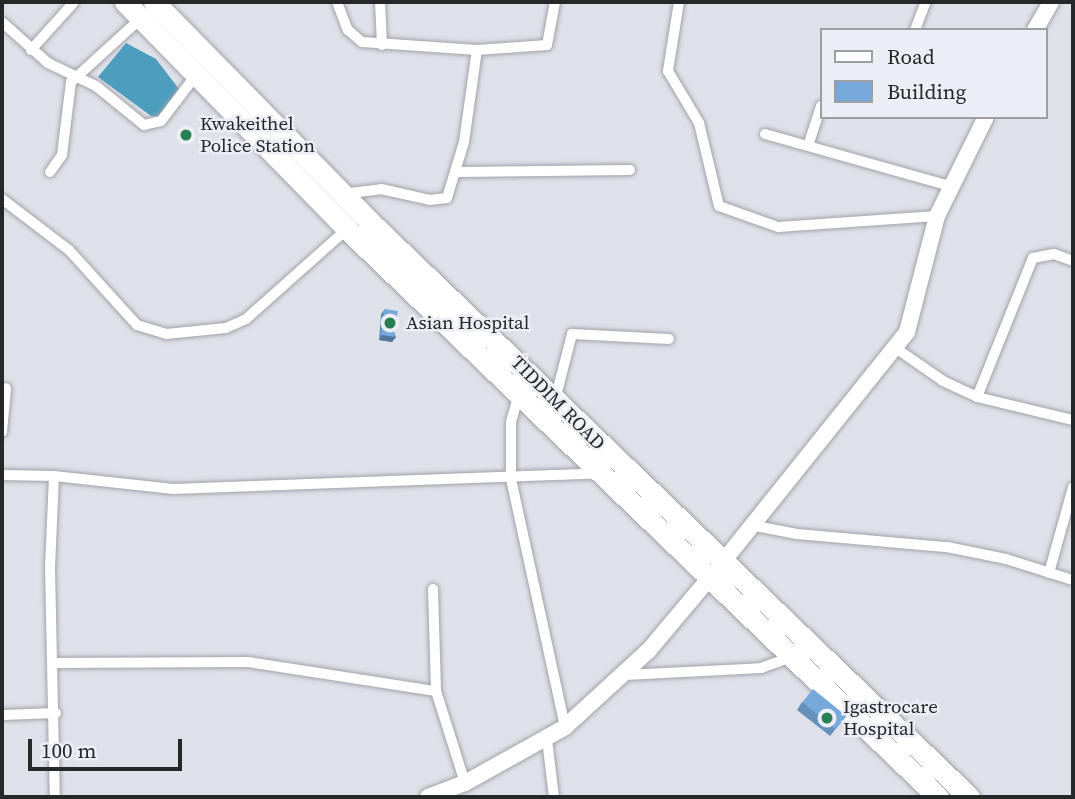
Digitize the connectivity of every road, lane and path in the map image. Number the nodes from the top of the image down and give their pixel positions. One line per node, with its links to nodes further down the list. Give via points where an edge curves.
1 (74, 2): 14 (street)
2 (125, 2): 9 (highway, TIDDIM ROAD)
3 (337, 2): 13 (street, via 354,38)
4 (380, 2): 13 (street)
5 (555, 2): 15 (street, via 547,45)
6 (679, 2): 28 (street, via 668,71 699,123 719,206 778,227)
7 (1051, 2): 12 (street)
8 (921, 3): 11 (street)
9 (147, 10): 16 (highway, TIDDIM ROAD); 17 (street); 26 (highway, TIDDIM ROAD)
10 (2, 22): 14 (street)
11 (915, 28)
12 (1036, 28)
13 (382, 46): 15 (street)
14 (31, 50): 17 (street)
15 (477, 50): 24 (street)
16 (196, 75): 17 (street, via 161,121 148,126 96,86); 29 (highway, TIDDIM ROAD)
17 (75, 76): 23 (street, via 66,96 62,155)
18 (820, 109): 21 (street)
19 (984, 119): 25 (street)
20 (765, 134): 21 (street)
21 (808, 146): 25 (street)
22 (630, 170): 24 (street)
23 (50, 172)
24 (457, 172): 26 (street, via 451,192 439,201 381,189)
25 (950, 186): 28 (street)
26 (342, 194): 36 (highway, TIDDIM ROAD)
27 (2, 199): 29 (street, via 69,250 136,325 166,334 226,328 246,319)
28 (937, 216): 32 (street, via 914,316)
29 (347, 229): 34 (highway, TIDDIM ROAD)
30 (1073, 261): 35 (street, via 1054,254 1033,258)
31 (669, 339): 36 (street, via 574,333)
32 (897, 349): 35 (street); 44 (street)
33 (6, 388): 38 (street)
34 (519, 393): 39 (highway, TIDDIM ROAD); 42 (street, via 511,422)
35 (977, 397): 37 (street)
36 (555, 400): 45 (highway, TIDDIM ROAD)
37 (1073, 420)
38 (2, 432)
39 (601, 472): 42 (street); 47 (highway, TIDDIM ROAD)
40 (2, 475): 41 (street)
41 (54, 476): 42 (street, via 173,489); 51 (street, via 50,568)
42 (511, 479): 56 (street)
43 (1073, 487): 46 (street)
44 (750, 525): 45 (street); 46 (street, via 807,536 947,547)
45 (722, 563): 47 (street); 63 (highway, TIDDIM ROAD)
46 (1049, 573): 48 (street)
47 (708, 579): 50 (highway, TIDDIM ROAD); 52 (street)
48 (1073, 580)
49 (433, 589): 53 (street)
50 (789, 658): 52 (street, via 761,668); 62 (highway, TIDDIM ROAD)
51 (55, 663): 53 (street, via 248,662); 54 (street)
52 (625, 675): 56 (street)
53 (436, 691): 58 (street)
54 (56, 713): 55 (street); 59 (street)
55 (2, 715)
56 (565, 727): 57 (street)
57 (547, 740): 58 (street); 61 (street)
58 (465, 783): 60 (street)
59 (55, 797)
60 (428, 797)
61 (554, 797)
62 (938, 797)
63 (969, 797)

